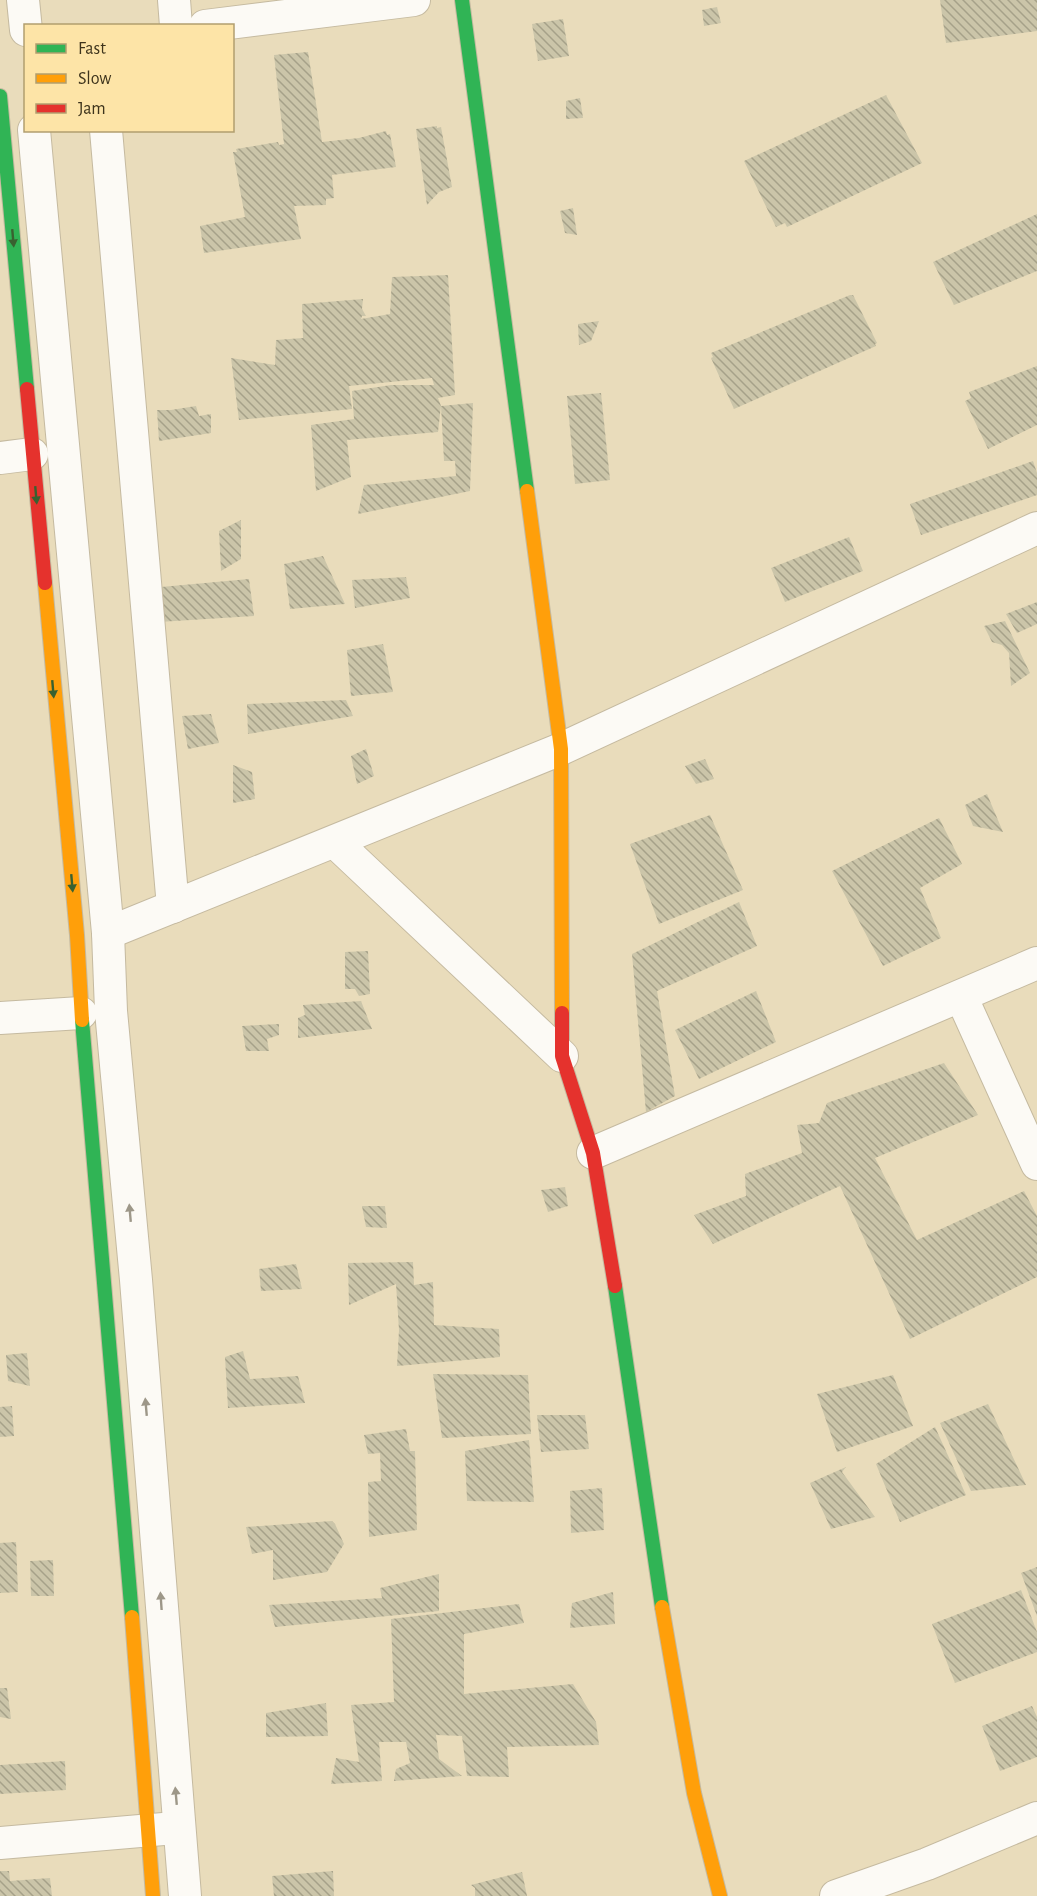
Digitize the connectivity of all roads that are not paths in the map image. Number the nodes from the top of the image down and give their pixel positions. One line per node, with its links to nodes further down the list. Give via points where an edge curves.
1 (23, 0): 5 (street)
2 (174, 0): 6 (street)
3 (414, 0): 7 (street)
4 (462, 0): 14 (street)
5 (25, 24)
6 (176, 24)
7 (221, 24)
8 (0, 96): 11 (street, one-way to 11)
9 (34, 132): 17 (street)
10 (106, 132): 16 (street)
11 (32, 453): 12 (street); 20 (street, one-way to 20)
12 (0, 458)
13 (1037, 528): 14 (street)
14 (561, 750): 15 (street); 22 (street)
15 (335, 842): 16 (street); 22 (street)
16 (173, 907): 17 (street)
17 (108, 933): 26 (street, one-way to 17, via 111,1011)
18 (1037, 963): 19 (street)
19 (961, 996): 23 (street); 24 (street)
20 (81, 1013): 21 (street); 27 (street)
21 (0, 1018)
22 (562, 1056): 23 (street)
23 (593, 1153): 31 (street, via 667,1640 694,1793)
24 (1037, 1164)
25 (1037, 1818): 32 (street, via 927,1864)
26 (179, 1827): 27 (street); 30 (street)
27 (148, 1830): 28 (street); 29 (street)
28 (0, 1844)
29 (153, 1896)
30 (185, 1896)
31 (720, 1896)
32 (836, 1896)

